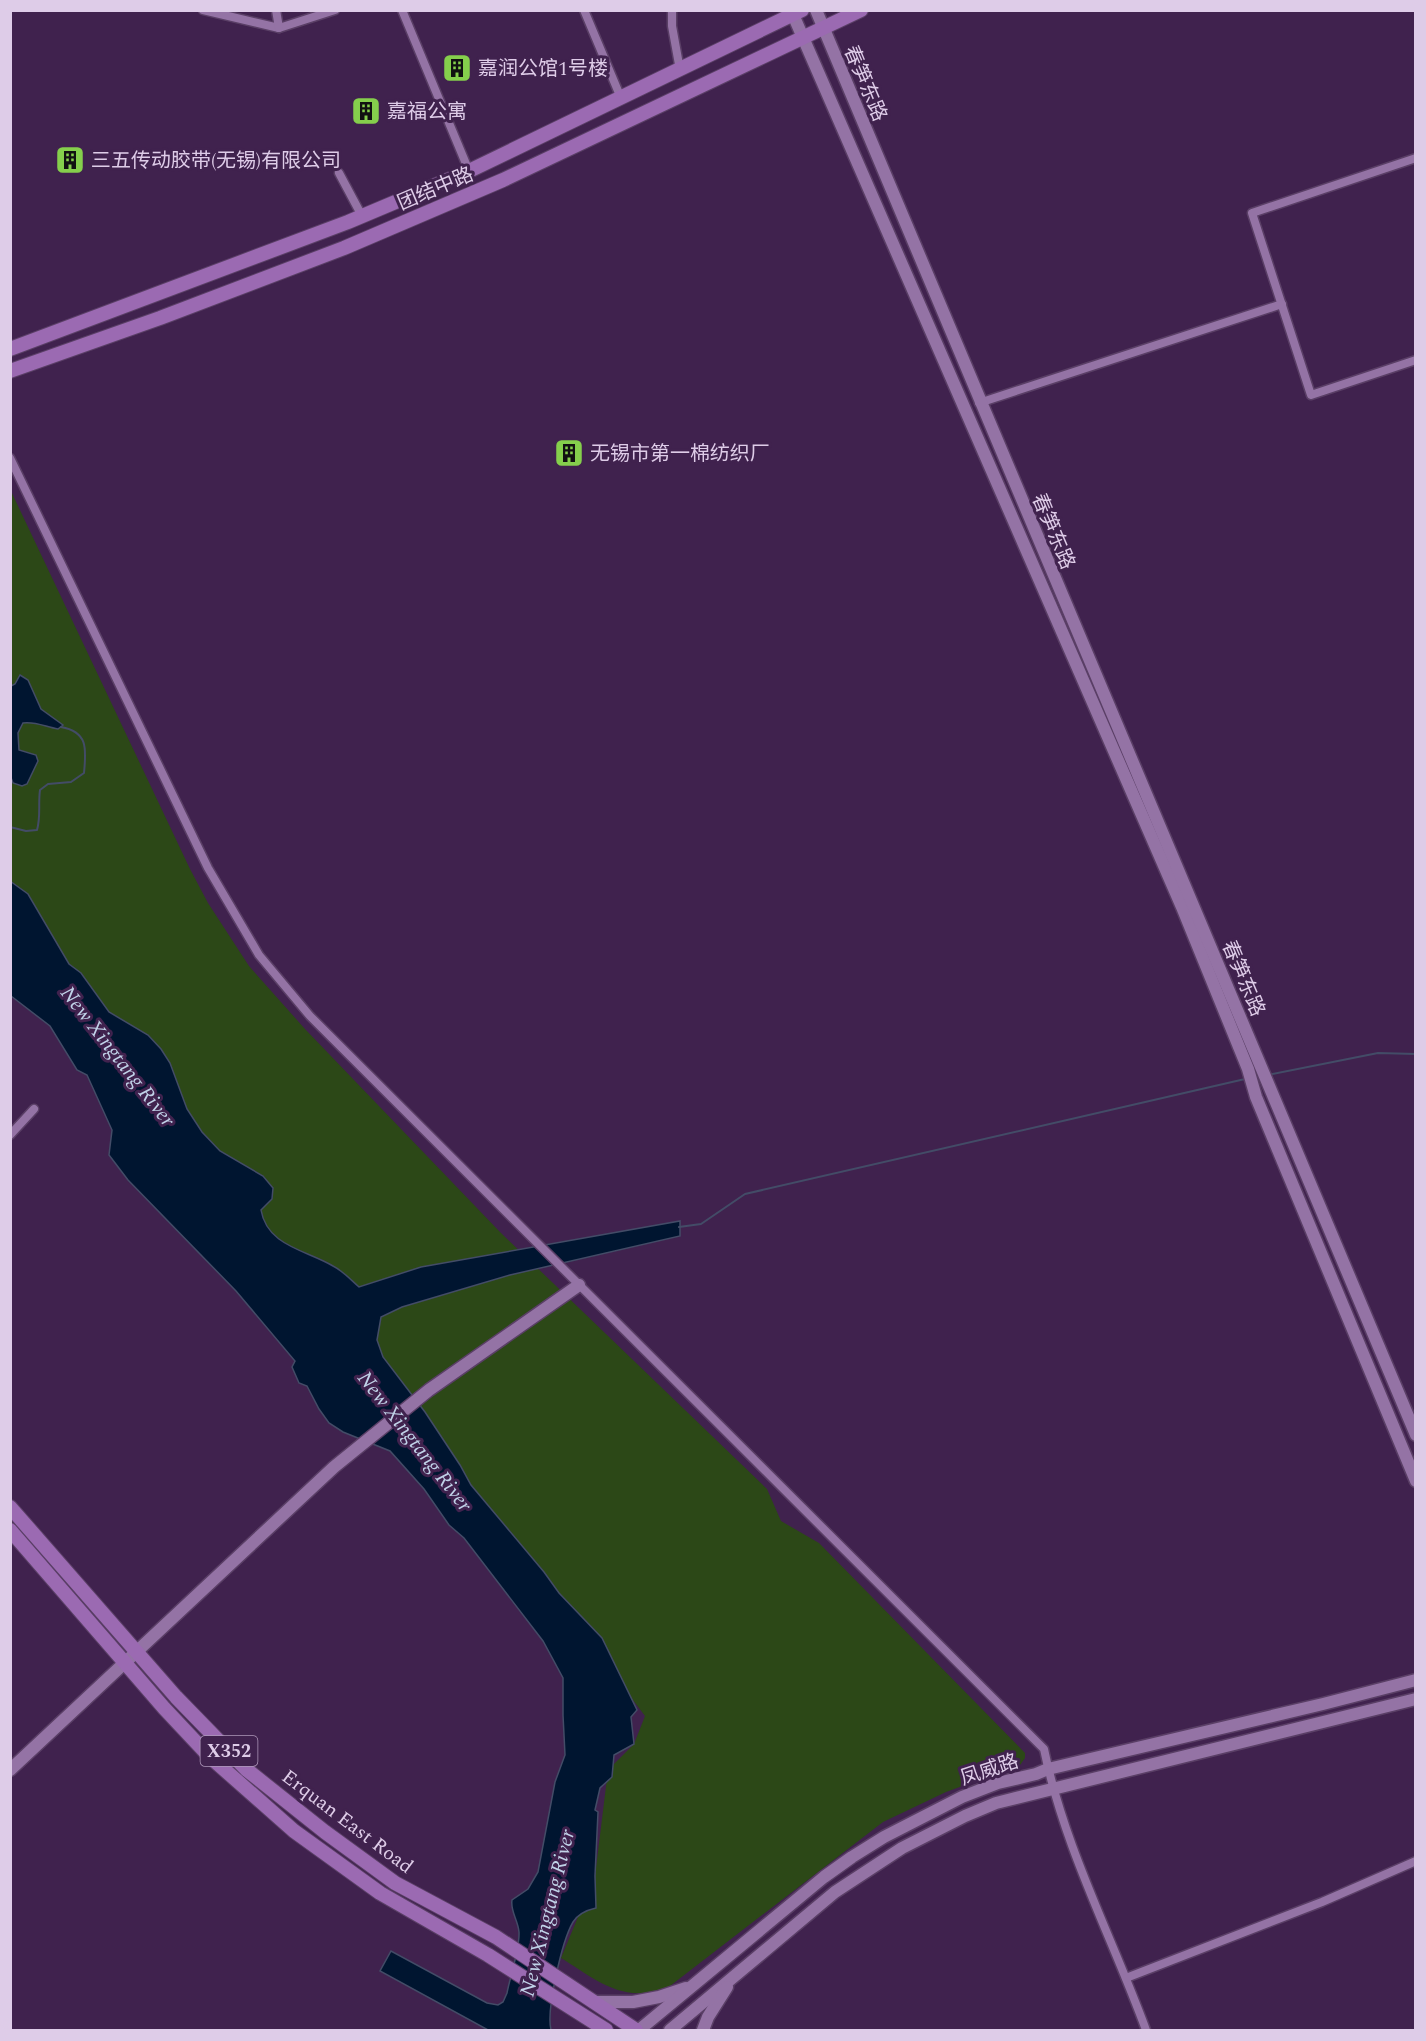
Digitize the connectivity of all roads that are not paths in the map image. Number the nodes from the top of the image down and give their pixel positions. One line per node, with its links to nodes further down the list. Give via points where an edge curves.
1 (203, 10): 10 (street)
2 (276, 10): 12 (street)
3 (402, 10): 18 (street)
4 (584, 10): 16 (street)
5 (672, 10): 15 (street)
6 (816, 10): 13 (main road, 春笋东路)
7 (861, 10): 13 (main road, 团结中路)
8 (335, 11): 11 (street)
9 (795, 12): 14 (main road, 春笋东路); 15 (main road, 团结中路)
10 (222, 13): 12 (street)
11 (309, 14): 12 (street)
12 (279, 28)
13 (822, 28): 14 (main road, 团结中路); 25 (main road, 春笋东路)
14 (803, 37): 24 (main road, 团结中路, via 503,180 344,248); 27 (main road, 春笋东路)
15 (680, 70): 16 (main road, 团结中路)
16 (621, 98): 18 (main road, 团结中路)
17 (1416, 158): 21 (street, via 1252,213)
18 (469, 171): 20 (main road, 团结中路)
19 (339, 173): 20 (street)
20 (362, 216): 22 (main road, 团结中路)
21 (1282, 304): 23 (street, via 1311,395); 25 (street)
22 (10, 349)
23 (1416, 360)
24 (10, 371)
25 (979, 403): 27 (main road, 春笋东路)
26 (10, 458): 30 (street, via 208,868 259,955 309,1016)
27 (1254, 1067): 31 (main road, via 1272,1094); 32 (main road, via 1256,1097)
28 (34, 1109): 29 (street)
29 (10, 1135)
30 (579, 1285): 35 (main road, via 429,1390 334,1467); 39 (street, via 1020,1724 1044,1749)
31 (1416, 1436)
32 (1416, 1480)
33 (10, 1508): 35 (main road, Erquan East Road / X352)
34 (10, 1530): 36 (main road, Erquan East Road / X352)
35 (136, 1651): 36 (main road); 46 (main road, Erquan East Road / X352, via 248,1770 325,1832 395,1883 495,1937)
36 (125, 1662): 40 (main road); 47 (main road, Erquan East Road / X352, via 209,1756 294,1831 380,1893 488,1955)
37 (1416, 1680): 39 (main road, 凤威路)
38 (1416, 1698): 41 (main road, 凤威路)
39 (1048, 1769): 41 (street); 45 (main road, 凤威路, via 962,1797 884,1837 824,1877)
40 (10, 1770)
41 (1053, 1789): 43 (main road, 凤威路, via 996,1803 902,1848 835,1892); 44 (street, via 1069,1840)
42 (1416, 1862): 44 (street)
43 (733, 1978): 49 (main road, 凤威路); 50 (main road)
44 (1125, 1978): 51 (street)
45 (695, 1984): 46 (main road, via 633,2002); 48 (main road, 凤威路)
46 (593, 2002): 48 (main road, Erquan East Road / X352)
47 (606, 2031)
48 (637, 2031)
49 (670, 2031)
50 (703, 2031)
51 (1146, 2031)

